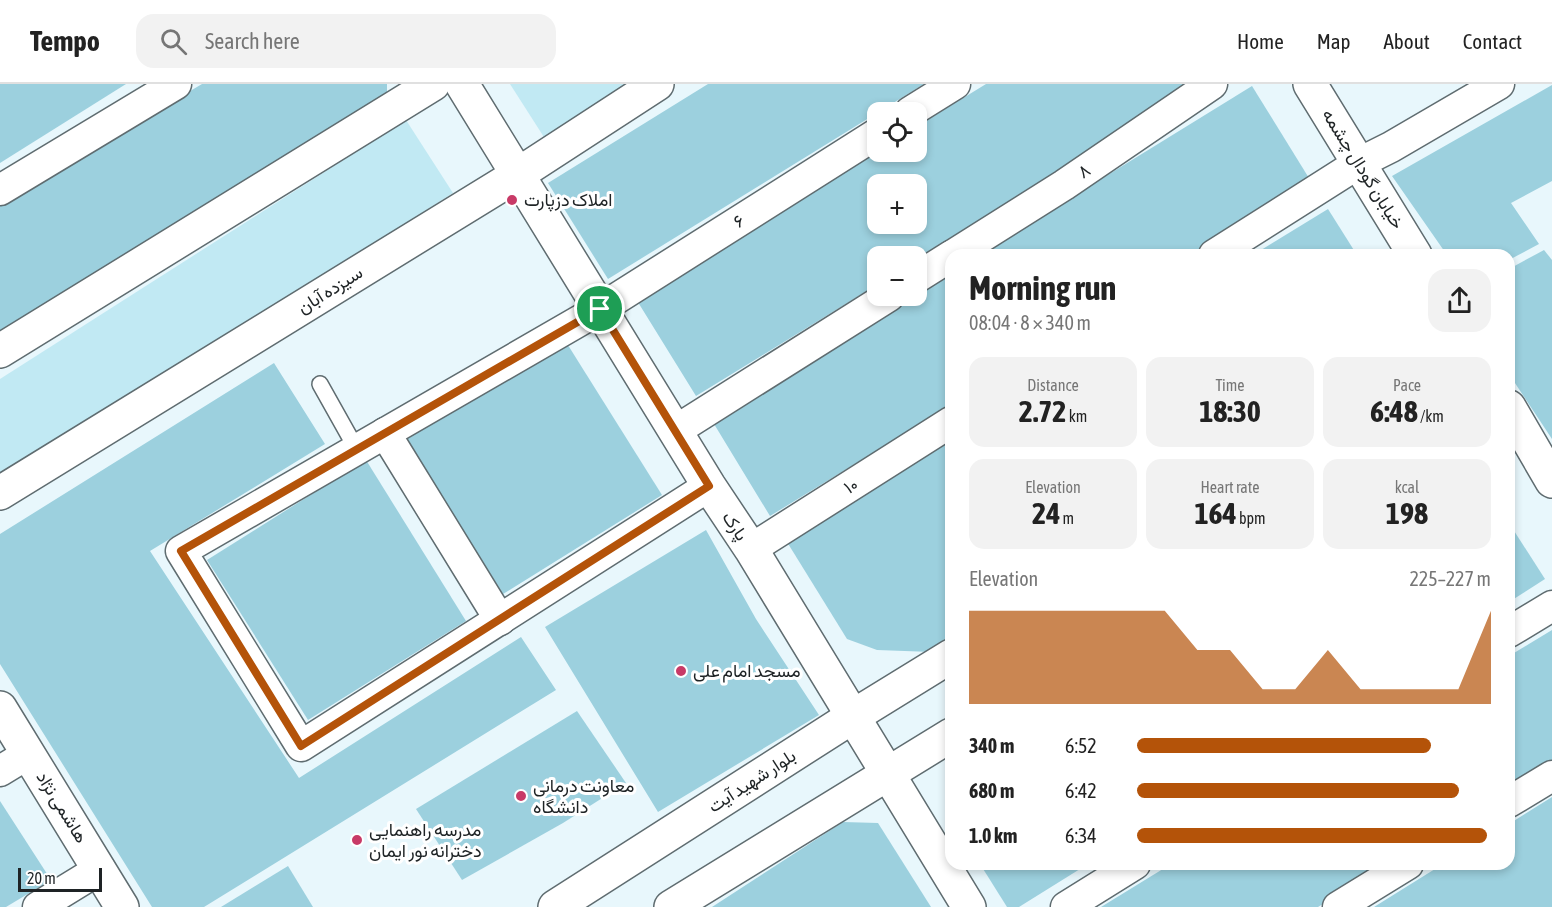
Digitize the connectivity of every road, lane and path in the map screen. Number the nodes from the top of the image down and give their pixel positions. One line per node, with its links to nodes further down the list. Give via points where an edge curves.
1 (433, 84): 21 (main road)
2 (462, 84): 12 (main road, پارک)
3 (657, 84): 12 (main road, سیزده آبان)
4 (955, 84): 9 (street)
5 (1212, 84): 14 (street, ۸)
6 (1310, 84): 11 (main road, خیابان گودال چشمه)
7 (1498, 84): 11 (street)
8 (164, 87): 13 (street)
9 (925, 102)
10 (867, 140): 20 (street, ۶)
11 (1359, 163): 15 (street); 16 (main road, خیابان گودال چشمه)
12 (517, 174): 20 (main road, پارک); 30 (main road, سیزده آبان)
13 (0, 190)
14 (963, 249)
15 (1223, 249)
16 (1411, 249)
17 (945, 260): 18 (street, ۸)
18 (927, 271)
19 (873, 306): 25 (street)
20 (600, 309): 25 (main road, پارک); 26 (street, ۶)
21 (0, 351)
22 (320, 384): 27 (lane)
23 (1515, 417): 28 (main road)
24 (945, 426): 31 (street, ۱۰)
25 (675, 431): 29 (main road, پارک)
26 (385, 433): 27 (street, ۶); 33 (street)
27 (357, 450): 33 (street, ۶, via 181,551 301,746)
28 (1552, 481)
29 (709, 486): 31 (main road, پارک); 33 (street)
30 (0, 492)
31 (751, 549): 37 (main road, پارک)
32 (1552, 606): 34 (street)
33 (500, 620)
34 (1515, 628)
35 (945, 660): 37 (main road, بلوار شهید آیت)
36 (0, 708): 39 (main road, هاشمی نژاد)
37 (852, 717): 41 (main road, پارک); 51 (main road, بلوار شهید آیت)
38 (945, 739): 41 (main road)
39 (28, 754): 40 (street); 45 (main road, هاشمی نژاد)
40 (0, 771)
41 (888, 774): 44 (main road, پارک); 52 (main road)
42 (1552, 776): 43 (street)
43 (1515, 798)
44 (945, 868)
45 (100, 869): 49 (street); 50 (main road, هاشمی نژاد)
46 (946, 870): 53 (main road, پارک)
47 (1125, 870): 54 (street)
48 (1398, 870): 55 (street)
49 (38, 907)
50 (122, 907)
51 (555, 907)
52 (671, 907)
53 (969, 907)
54 (1066, 907)
55 (1338, 907)

